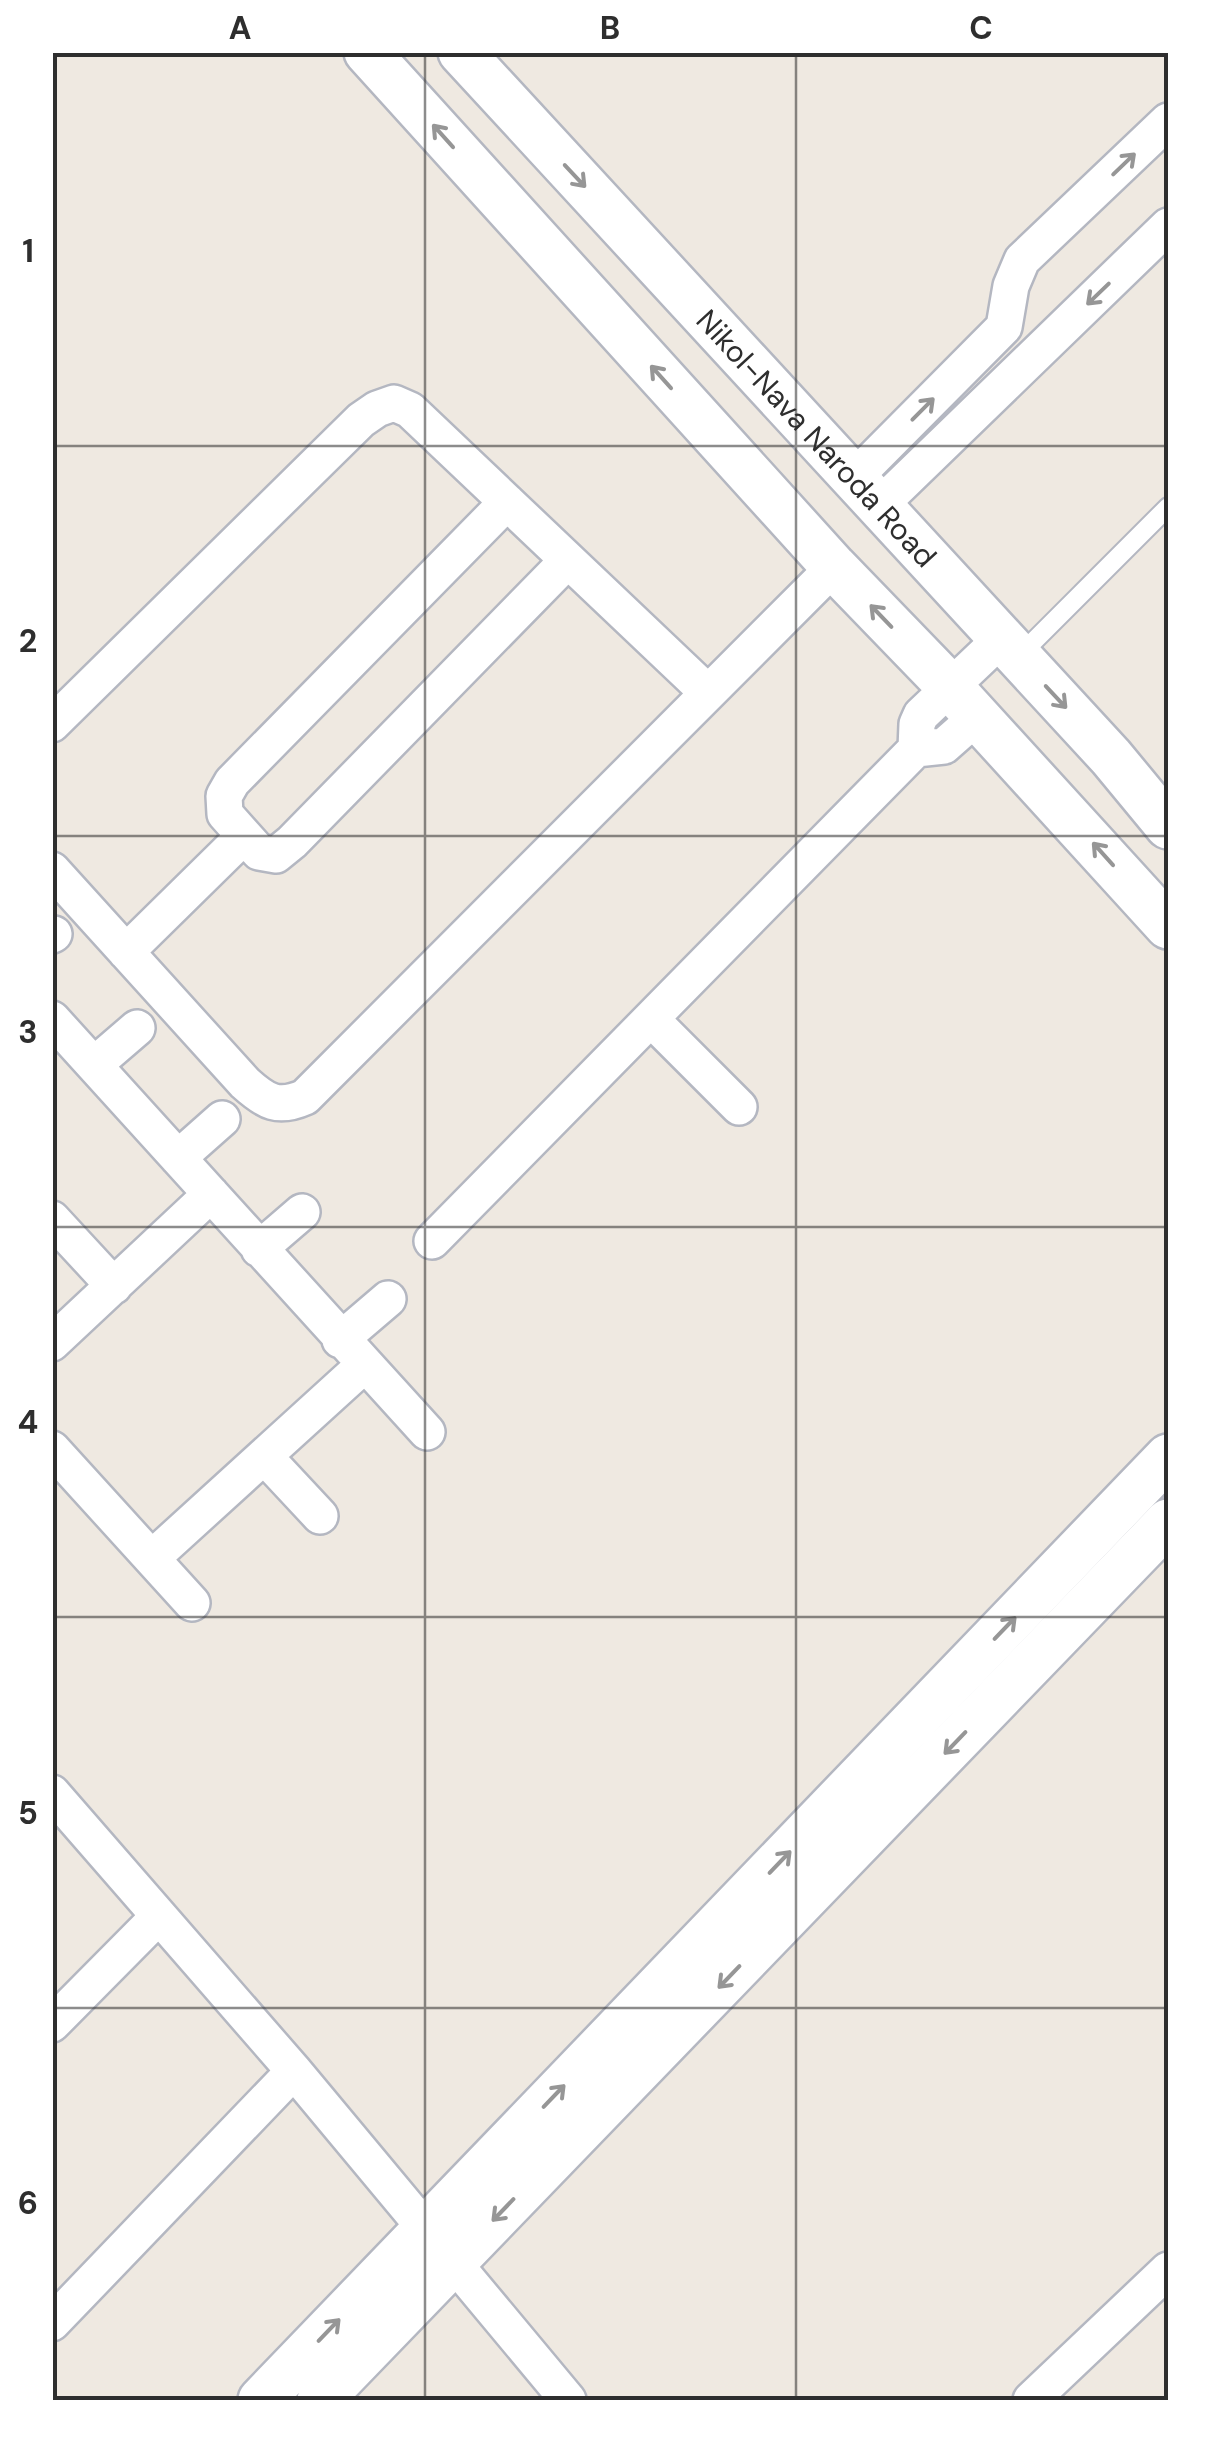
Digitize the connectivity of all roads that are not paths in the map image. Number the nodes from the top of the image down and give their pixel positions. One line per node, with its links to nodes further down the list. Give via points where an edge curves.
1 (367, 52): 11 (street, one-way to 1)
2 (461, 52): 7 (street, Nikol-Nava Naroda Road, one-way to 7)
3 (1168, 121): 5 (street, one-way to 3, via 1022,260)
4 (1168, 226): 6 (street, one-way to 6)
5 (1007, 308): 6 (street); 7 (street, one-way to 5, via 1004,327)
6 (1044, 346): 7 (street)
7 (866, 492): 12 (street, Nikol-Nava Naroda Road)
8 (507, 502): 10 (street); 15 (street, via 410,410 394,403 377,409); 17 (street, via 232,782 225,814)
9 (1168, 507): 12 (lane)
10 (568, 560): 13 (street); 17 (street, via 292,842 276,855 258,852)
11 (834, 567): 13 (street); 14 (street, one-way to 11)
12 (1010, 647): 14 (street); 16 (street, Nikol-Nava Naroda Road, one-way to 16)
13 (707, 692): 20 (street, via 304,1098 287,1105 266,1101)
14 (964, 702): 19 (street, one-way to 14); 22 (street, via 944,746 916,750)
15 (52, 724)
16 (1168, 826)
17 (244, 836): 20 (street)
18 (52, 870): 20 (street)
19 (1168, 926)
20 (126, 952)
21 (52, 1019): 24 (street)
22 (650, 1019): 25 (street); 31 (street)
23 (137, 1028): 24 (street)
24 (94, 1065): 27 (street)
25 (739, 1106)
26 (222, 1119): 27 (street)
27 (178, 1158): 28 (street)
28 (211, 1194): 32 (street); 33 (street)
29 (302, 1212): 32 (street)
30 (52, 1219): 33 (street)
31 (432, 1241)
32 (259, 1248): 36 (street)
33 (114, 1286): 35 (street)
34 (388, 1299): 36 (street)
35 (52, 1343)
36 (352, 1353): 37 (street); 39 (street)
37 (427, 1432)
38 (52, 1449): 43 (street)
39 (264, 1456): 41 (street); 43 (street)
40 (1168, 1457): 49 (street, one-way to 40)
41 (320, 1516)
42 (1168, 1522): 49 (street, one-way to 49)
43 (152, 1558): 44 (street)
44 (192, 1602)
45 (52, 1793): 46 (street)
46 (158, 1917): 47 (street); 48 (street)
47 (52, 2024)
48 (294, 2071): 49 (street); 51 (street)
49 (440, 2245): 52 (street, one-way to 49); 53 (street); 54 (street)
50 (1168, 2270): 55 (street)
51 (52, 2323)
52 (261, 2400)
53 (320, 2400)
54 (568, 2400)
55 (1031, 2400)

